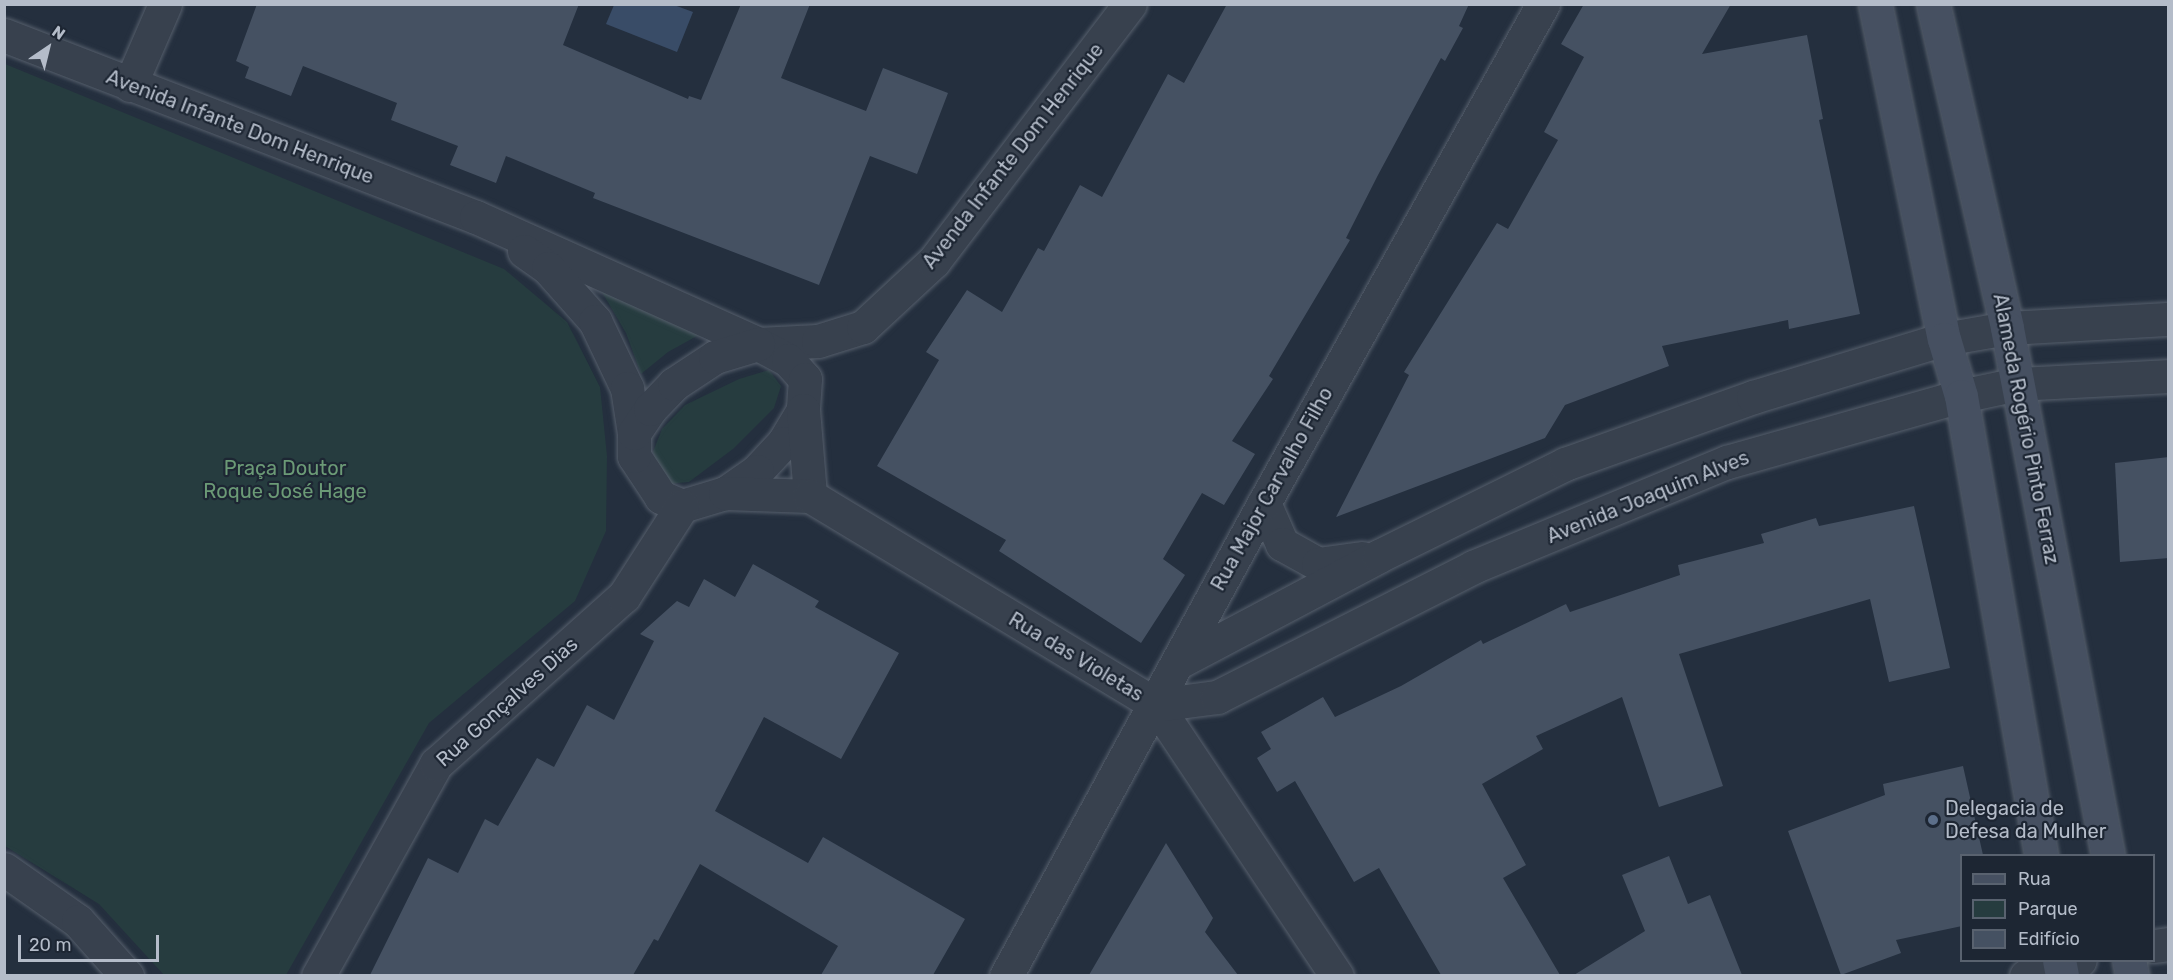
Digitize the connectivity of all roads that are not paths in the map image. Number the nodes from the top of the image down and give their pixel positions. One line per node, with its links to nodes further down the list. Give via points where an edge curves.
1 (165, 4): 7 (street)
2 (1130, 4): 12 (street, Avenda Infante Dom Henrique, via 934,261 862,327 818,341)
3 (1543, 4): 20 (street, Rua Major Carvalho Filho)
4 (1875, 4): 11 (street)
5 (1933, 4): 10 (street, Alameda Rogério Pinto Ferraz)
6 (4, 35): 7 (street, Avenida Infante Dom Henrique)
7 (130, 85): 8 (street, Avenida Infante Dom Henrique)
8 (476, 217): 12 (street, Avenida Infante Dom Henrique); 17 (street, Avenida Infante Dom Henrique, via 548,268 595,321 627,388)
9 (2169, 319): 10 (street)
10 (2007, 328): 11 (street); 14 (street, Alameda Rogério Pinto Ferraz)
11 (1944, 339): 15 (street); 22 (street, via 1753,397 1565,464)
12 (758, 344): 16 (street, via 788,360 805,380); 17 (street, via 715,357 674,384)
13 (2169, 376): 14 (street, Avenida Joaquim Alves)
14 (2017, 384): 15 (street, Avenida Joaquim Alves); 26 (street, Alameda Rogério Pinto Ferraz)
15 (1961, 396): 24 (street, Avenida Joaquim Alves, via 1727,462 1473,567 1217,697); 25 (street)
16 (803, 410): 18 (street, via 777,450 757,471); 19 (street)
17 (634, 433): 21 (street, via 634,456 642,473 661,497)
18 (725, 493): 19 (street, Rua das Violetas); 21 (street)
19 (810, 496): 24 (street, Rua das Violetas)
20 (1264, 503): 22 (street, via 1282,544 1318,564); 23 (street, Rua Major Carvalho Filho)
21 (682, 506): 30 (street, Rua Gonçalves Dias, via 624,596 436,764)
22 (1379, 556): 23 (street)
23 (1177, 663): 24 (street, Rua Major Carvalho Filho)
24 (1156, 705): 31 (street, Rua Major Carvalho Filho); 32 (street, Rua das Violetas)
25 (2041, 854)
26 (2108, 854)
27 (4, 869): 29 (street, via 78,921)
28 (2065, 965): 33 (street)
29 (128, 975)
30 (318, 975)
31 (1006, 975)
32 (1337, 975)
33 (2026, 975)

